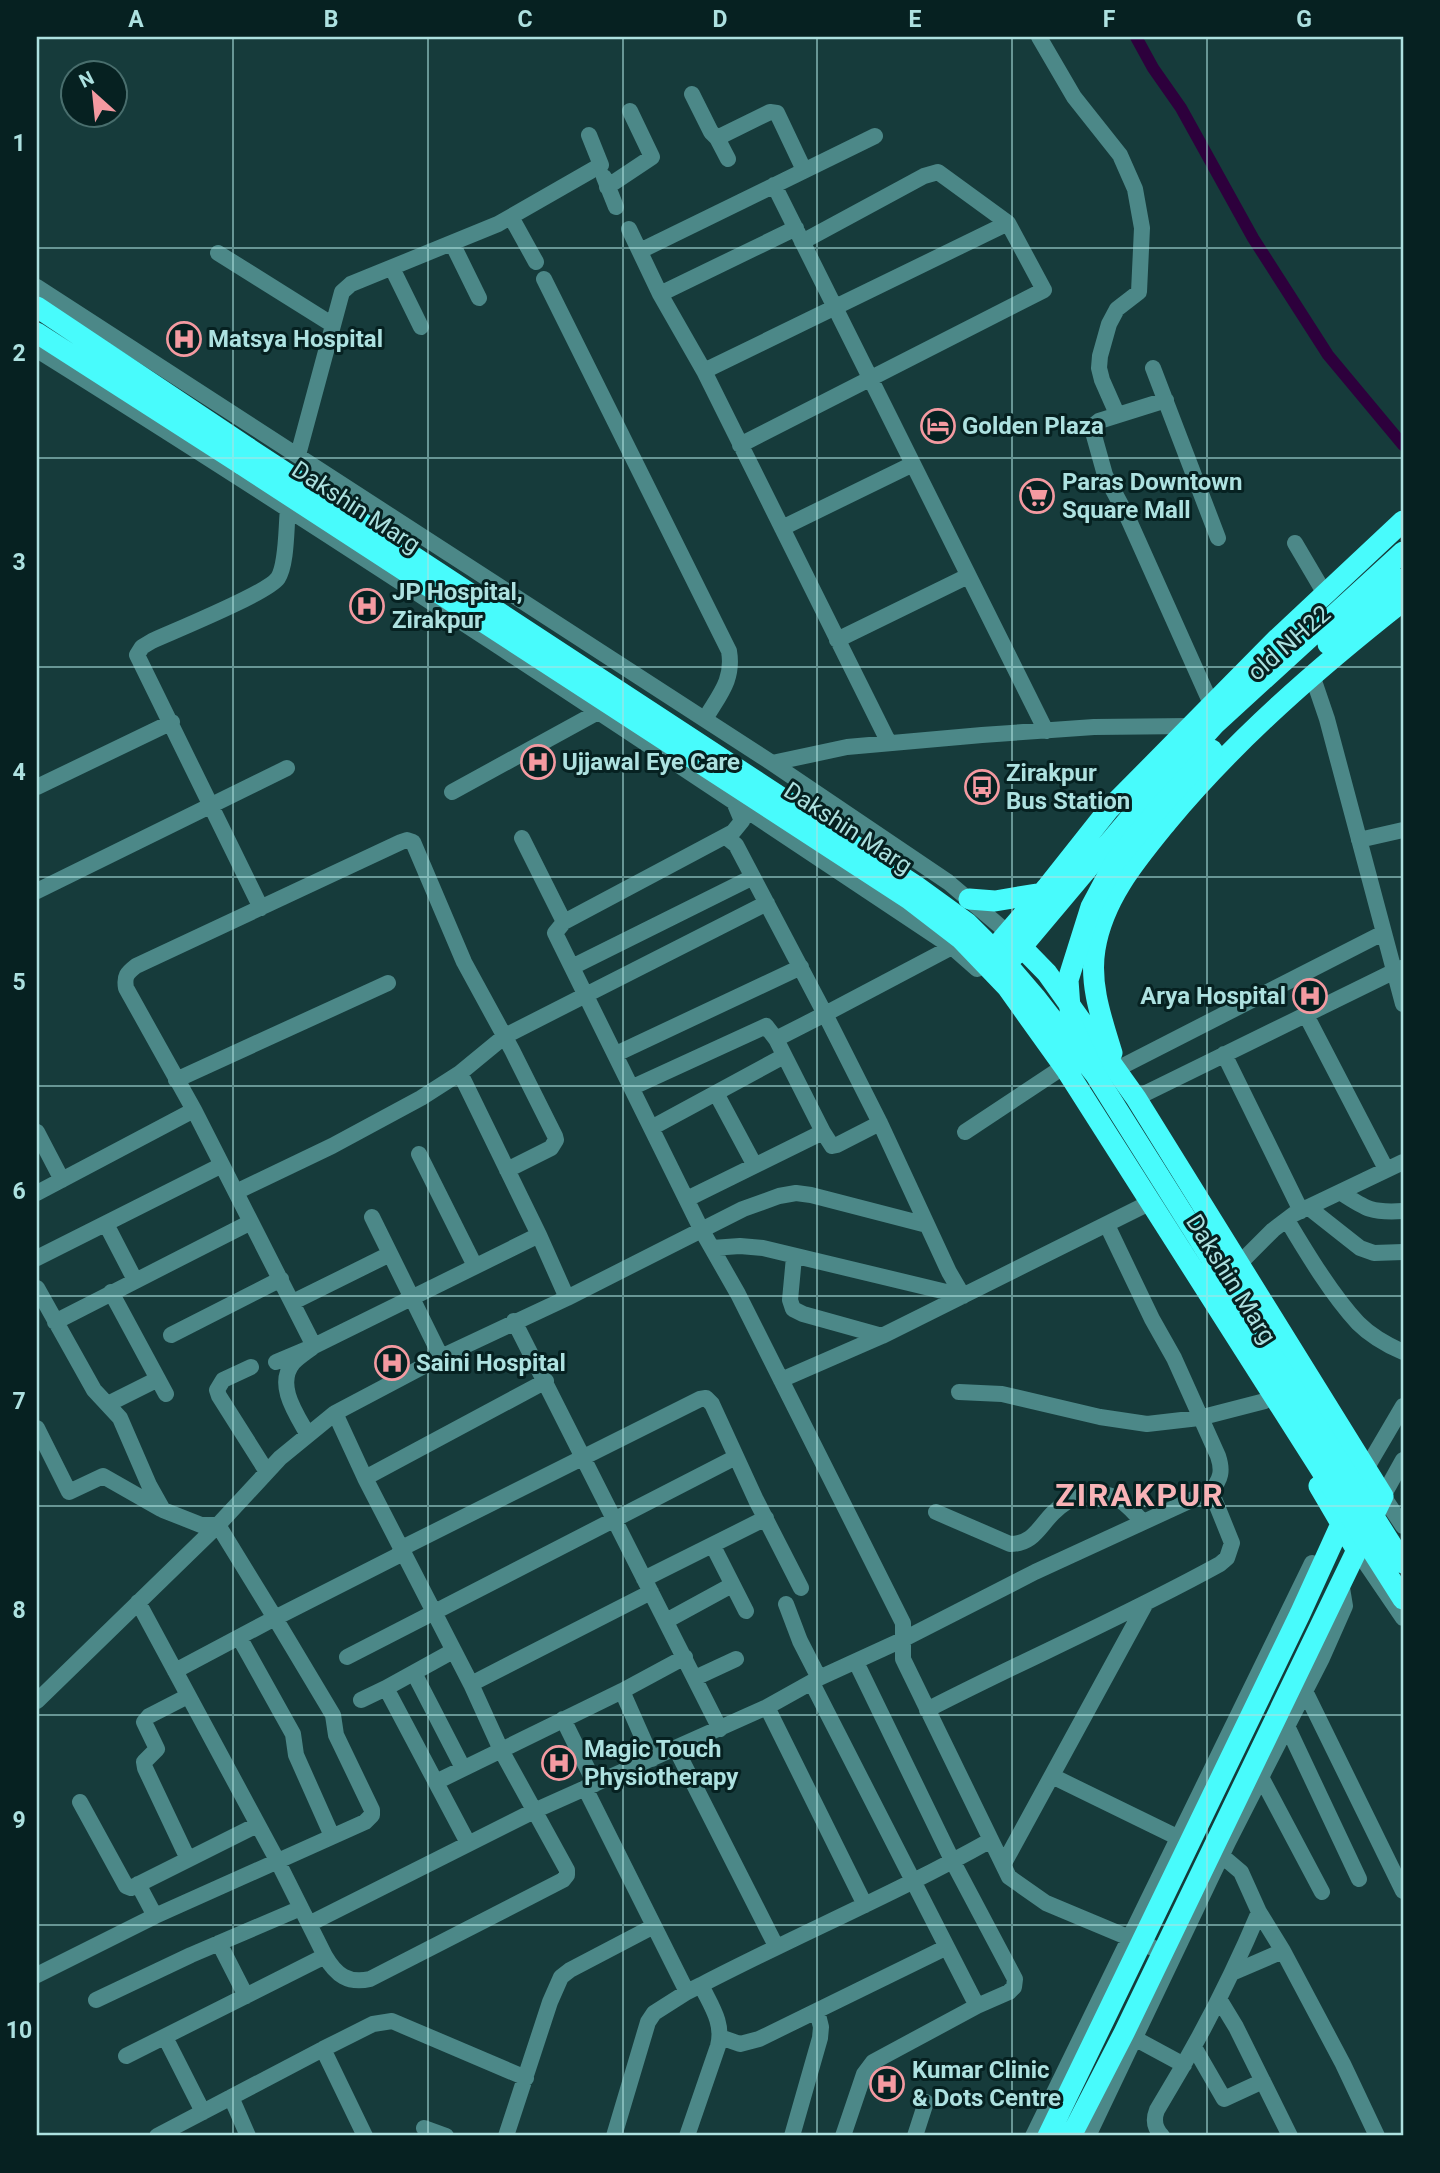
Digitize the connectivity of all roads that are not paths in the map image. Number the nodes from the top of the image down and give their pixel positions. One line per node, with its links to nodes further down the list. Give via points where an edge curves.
1 (1039, 37): 36 (street, via 1074,96 1120,156 1135,189 1142,228 1139,292 1117,309 1109,324 1099,368)
2 (692, 94): 6 (street)
3 (630, 111): 11 (street, via 652,157)
4 (589, 135): 8 (street)
5 (875, 136): 9 (street)
6 (717, 138): 7 (street); 9 (street, via 770,112 777,113)
7 (728, 159)
8 (601, 165): 11 (street); 13 (street)
9 (804, 170): 10 (street)
10 (774, 185): 16 (street); 18 (street)
11 (607, 187): 12 (street)
12 (616, 207)
13 (511, 217): 17 (street); 20 (street)
14 (1008, 223): 16 (street, via 938,172); 27 (street); 34 (street, via 1044,290)
15 (629, 229): 18 (street)
16 (799, 235): 24 (street); 27 (street)
17 (452, 243): 21 (street); 25 (street)
18 (640, 251): 24 (street)
19 (218, 253): 28 (street)
20 (536, 262)
21 (392, 268): 28 (street, via 342,292); 29 (street)
22 (544, 279): 57 (street, via 729,651 728,681)
23 (37, 287): 38 (street, Dakshin Marg)
24 (660, 293): 33 (street)
25 (479, 298)
26 (37, 307): 39 (highway, Dakshin Marg)
27 (835, 307): 33 (street); 34 (street)
28 (333, 325): 38 (street)
29 (421, 327)
30 (37, 333): 39 (highway, Dakshin Marg)
31 (37, 350): 41 (street, Dakshin Marg)
32 (1153, 368): 35 (street)
33 (704, 371): 37 (street)
34 (871, 379): 37 (street); 40 (street)
35 (1166, 400): 36 (street); 44 (street)
36 (1117, 414): 55 (street, via 1094,425 1105,475)
37 (740, 445): 43 (street)
38 (298, 455): 45 (street, Dakshin Marg)
39 (245, 456): 99 (highway, Dakshin Marg, bridge, via 967,923 1035,997); 192 (highway, Dakshin Marg, bridge, via 909,899 961,939 1007,987 1068,1071)
40 (913, 464): 43 (street); 48 (street)
41 (288, 509): 50 (street, Dakshin Marg); 58 (street, via 282,570 276,581 142,647 137,655)
42 (1403, 521): 51 (highway)
43 (782, 528): 53 (street)
44 (1219, 538)
45 (432, 542): 50 (street); 57 (street, Dakshin Marg)
46 (1295, 543): 51 (street)
47 (1403, 552): 80 (highway, via 1215,724)
48 (968, 576): 53 (street); 60 (street)
49 (1403, 579): 99 (highway, old NH22, bridge, via 1212,750 1115,862 1091,907 1068,981 1071,1022)
50 (407, 586): 56 (street, Dakshin Marg)
51 (1325, 594): 55 (highway)
52 (1403, 601): 54 (highway)
53 (838, 640): 61 (street)
54 (1312, 675): 71 (street); 96 (highway, via 1196,787 1122,879 1094,950 1094,990)
55 (1212, 706): 59 (highway)
56 (598, 712): 65 (street); 66 (street, Dakshin Marg)
57 (705, 719): 62 (street, Dakshin Marg)
58 (172, 722): 64 (street); 67 (street)
59 (1191, 726): 60 (street); 74 (highway, via 1109,808)
60 (1046, 731): 61 (street)
61 (889, 743): 62 (street)
62 (772, 763): 75 (street, Dakshin Marg)
63 (287, 768): 67 (street)
64 (37, 787)
65 (452, 792)
66 (734, 802): 69 (street, via 742,821); 81 (street, Dakshin Marg)
67 (212, 807): 73 (street); 77 (street)
68 (1403, 830): 71 (street)
69 (726, 837): 72 (street, via 736,845); 78 (street)
70 (522, 838): 78 (street)
71 (1359, 840): 79 (street)
72 (753, 877): 76 (street); 82 (street)
73 (37, 891)
74 (1042, 893): 75 (highway, via 995,901); 80 (highway)
75 (969, 899): 80 (street, Dakshin Marg)
76 (767, 903): 83 (street); 87 (street)
77 (261, 908): 91 (street, via 401,842 413,842 464,962); 100 (street, via 127,973 126,988)
78 (564, 922): 82 (street, via 555,933)
79 (1383, 933): 84 (street); 96 (street)
80 (1015, 939): 85 (highway); 96 (highway, Dakshin Marg, via 1047,974)
81 (952, 947): 85 (street, Dakshin Marg); 89 (street)
82 (572, 967): 87 (street)
83 (801, 967): 89 (street); 93 (street)
84 (1399, 969): 88 (street); 90 (street)
85 (984, 976): 97 (highway)
86 (388, 983): 100 (street)
87 (586, 995): 91 (street); 93 (street)
88 (1403, 1004)
89 (825, 1014): 92 (street); 105 (street)
90 (1306, 1015): 94 (street); 114 (street)
91 (505, 1036): 98 (street); 115 (street, via 556,1140 551,1148)
92 (776, 1039): 95 (street); 101 (street, via 770,1028 761,1027)
93 (616, 1054): 101 (street)
94 (1223, 1055): 103 (street); 122 (street)
95 (785, 1056): 102 (street); 108 (street)
96 (1117, 1069): 103 (highway, Dakshin Marg)
97 (1057, 1071): 109 (street); 121 (highway)
98 (460, 1073): 115 (street); 117 (street, via 332,1146)
99 (1095, 1074): 187 (highway, bridge)
100 (176, 1080): 104 (street)
101 (633, 1087): 106 (street)
102 (716, 1093): 106 (street); 112 (street)
103 (1136, 1098): 137 (highway, Dakshin Marg)
104 (194, 1110): 113 (street); 116 (street)
105 (880, 1123): 108 (street, via 832,1146); 128 (street)
106 (653, 1127): 120 (street)
107 (37, 1132): 116 (street)
108 (823, 1132): 112 (street)
109 (965, 1132)
110 (419, 1154): 138 (street)
111 (1403, 1162): 114 (street)
112 (754, 1164): 120 (street)
113 (222, 1165): 117 (street); 127 (street)
114 (1386, 1169): 118 (street)
115 (507, 1170): 131 (street)
116 (62, 1180): 119 (street)
117 (236, 1192): 126 (street)
118 (1340, 1192): 122 (street); 123 (street, via 1371,1210)
119 (37, 1193)
120 (687, 1199): 130 (street)
121 (1143, 1206): 129 (street); 161 (highway)
122 (1304, 1209): 125 (street); 133 (street, via 1360,1248)
123 (1403, 1211)
124 (372, 1217): 134 (street)
125 (1287, 1220): 137 (street); 152 (street, via 1359,1323)
126 (251, 1222): 139 (street); 140 (street)
127 (106, 1224): 136 (street); 140 (street)
128 (927, 1225): 130 (street, via 796,1193 753,1205); 143 (street)
129 (1107, 1225): 143 (street); 165 (street)
130 (701, 1229): 132 (street); 145 (street)
131 (538, 1235): 138 (street); 145 (street)
132 (712, 1248): 135 (street, via 752,1247); 157 (street)
133 (1403, 1252)
134 (390, 1254): 144 (street); 146 (street)
135 (794, 1257): 143 (street); 150 (street, via 793,1309)
136 (37, 1258)
137 (1239, 1264): 171 (highway, Dakshin Marg)
138 (475, 1266): 144 (street)
139 (281, 1279): 146 (street); 149 (street)
140 (135, 1280): 142 (street)
141 (37, 1288): 148 (street)
142 (111, 1292): 148 (street); 156 (street)
143 (963, 1296): 150 (street)
144 (410, 1297): 151 (street); 153 (street)
145 (567, 1298): 147 (street)
146 (293, 1302): 151 (street)
147 (514, 1321): 153 (street); 158 (street)
148 (55, 1322): 162 (street, via 93,1390)
149 (171, 1335)
150 (882, 1336): 157 (street)
151 (314, 1346): 154 (street); 167 (street, via 293,1363 286,1381)
152 (1403, 1352)
153 (441, 1357): 164 (street)
154 (276, 1363)
155 (251, 1367): 172 (street, via 223,1380 218,1390)
156 (158, 1379): 160 (street); 162 (street)
157 (781, 1380): 202 (street, via 903,1623)
158 (546, 1381): 169 (street); 173 (street)
159 (959, 1392): 165 (street, via 1002,1394 1132,1423)
160 (166, 1394)
161 (1265, 1401): 165 (street); 183 (highway)
162 (108, 1404): 176 (street, via 125,1427)
163 (1403, 1406): 171 (street)
164 (335, 1413): 167 (street); 173 (street)
165 (1199, 1418): 174 (street, via 1222,1468)
166 (38, 1431): 176 (street, via 69,1492 103,1476)
167 (307, 1435): 172 (street)
168 (736, 1457): 169 (street, via 706,1398); 178 (street); 179 (street)
169 (582, 1458): 179 (street); 186 (street)
170 (1403, 1460): 175 (street)
171 (1366, 1469): 175 (highway, Dakshin Marg); 183 (highway)
172 (267, 1472): 181 (street)
173 (365, 1478): 186 (street)
174 (1211, 1491): 180 (street); 194 (street, via 1232,1543 1227,1558)
175 (1383, 1496): 182 (street, Dakshin Marg); 185 (highway)
176 (163, 1510): 181 (street, via 201,1525)
177 (936, 1512): 180 (street, via 1010,1544 1029,1540 1069,1500 1092,1493 1115,1497)
178 (766, 1518): 184 (street); 191 (street)
179 (615, 1519): 189 (street); 197 (street)
180 (1143, 1522): 202 (street)
181 (218, 1525): 193 (street); 198 (street)
182 (1403, 1526)
183 (1338, 1532): 185 (highway); 236 (street, via 1315,1557); 255 (highway)
184 (713, 1546): 189 (street); 190 (street)
185 (1356, 1549): 188 (highway); 199 (street)
186 (402, 1551): 197 (street); 198 (street)
187 (1403, 1563)
188 (1341, 1582): 215 (street, via 1345,1606); 260 (highway)
189 (647, 1585): 200 (street); 212 (street)
190 (732, 1585): 196 (street); 200 (street)
191 (802, 1588)
192 (1403, 1599)
193 (138, 1602): 208 (street); 218 (street)
194 (1146, 1602): 220 (street); 228 (street)
195 (786, 1604): 211 (street)
196 (746, 1611)
197 (432, 1612): 203 (street); 204 (street)
198 (275, 1618): 201 (street); 235 (street, via 332,1715 336,1735 372,1810 365,1822)
199 (1403, 1618)
200 (666, 1620): 205 (street)
201 (239, 1637): 208 (street); 235 (street, via 293,1734 296,1755)
202 (902, 1640): 207 (street); 220 (street, via 902,1659)
203 (453, 1651): 209 (street); 212 (street)
204 (347, 1657)
205 (685, 1657): 210 (street); 214 (street)
206 (736, 1659): 210 (street)
207 (856, 1662): 211 (street); 242 (street)
208 (175, 1671): 216 (street)
209 (414, 1673): 213 (street); 227 (street)
210 (695, 1678): 223 (street)
211 (816, 1680): 219 (street); 245 (street)
212 (471, 1684): 225 (street)
213 (386, 1688): 217 (street); 230 (street)
214 (622, 1691): 221 (street); 226 (street)
215 (1305, 1691): 222 (street); 247 (street)
216 (188, 1696): 234 (street); 240 (street, via 145,1722 157,1749 145,1768)
217 (361, 1700)
218 (37, 1701)
219 (767, 1707): 223 (street); 249 (street)
220 (927, 1710): 237 (street)
221 (563, 1719): 225 (street); 231 (street)
222 (1287, 1726): 229 (street); 244 (street)
223 (720, 1729): 224 (street)
224 (676, 1749): 226 (street); 257 (street)
225 (501, 1750): 227 (street); 233 (street)
226 (652, 1759): 231 (street)
227 (463, 1769): 230 (street)
228 (1052, 1776): 236 (street); 243 (street)
229 (1261, 1777): 239 (street); 248 (street)
230 (436, 1782): 238 (street)
231 (590, 1786): 233 (street); 254 (street)
232 (80, 1802): 246 (street, via 126,1886)
233 (534, 1811): 238 (street); 261 (street, via 567,1870 563,1880 370,1979 357,1982 346,1978)
234 (257, 1825): 240 (street); 241 (street)
235 (332, 1836): 241 (street)
236 (1179, 1838): 255 (street)
237 (991, 1840): 242 (street); 243 (street)
238 (468, 1843): 253 (street)
239 (1221, 1855): 251 (street, via 1241,1872); 272 (street)
240 (188, 1859): 246 (street)
241 (278, 1860): 250 (street); 252 (street)
242 (953, 1862): 245 (street); 268 (street, via 1015,1979 1009,1992)
243 (1003, 1865): 255 (street, via 1009,1877 1046,1903)
244 (1359, 1879)
245 (912, 1881): 249 (street); 258 (street)
246 (138, 1884): 252 (street)
247 (1403, 1891)
248 (1322, 1892)
249 (865, 1905): 257 (street)
250 (301, 1908): 253 (street); 256 (street)
251 (1259, 1912): 259 (street); 262 (street)
252 (155, 1916): 263 (street)
253 (309, 1924): 261 (street)
254 (653, 1926): 264 (street); 277 (street, via 561,1977)
255 (1136, 1940): 260 (street); 294 (street); 295 (highway)
256 (219, 1943): 265 (street); 267 (street)
257 (776, 1946): 264 (street)
258 (946, 1948): 268 (street); 269 (street)
259 (1283, 1951): 262 (street); 299 (street)
260 (1163, 1952): 296 (highway)
261 (326, 1956): 265 (street)
262 (1232, 1973): 266 (street)
263 (37, 1975)
264 (694, 1989): 271 (street, via 719,2022); 289 (street, via 654,2013 648,2022)
265 (246, 1996): 270 (street)
266 (1219, 1999): 273 (street); 278 (street)
267 (96, 2000)
268 (977, 2006): 292 (street, via 873,2062 864,2074)
269 (817, 2011): 271 (street, via 749,2043); 291 (street, via 820,2038)
270 (164, 2037): 275 (street); 281 (street)
271 (720, 2037): 290 (street)
272 (1134, 2038): 276 (street); 297 (street)
273 (1194, 2047): 276 (street); 278 (street, via 1224,2099)
274 (323, 2049): 277 (street, via 373,2024 392,2021); 279 (street); 286 (street)
275 (126, 2056)
276 (1184, 2065): 283 (street, via 1154,2117)
277 (526, 2078): 288 (street)
278 (1263, 2081): 298 (street)
279 (231, 2097): 281 (street); 285 (street)
280 (926, 2102): 293 (street)
281 (203, 2112): 284 (street)
282 (424, 2128): 287 (street)
283 (1156, 2133)
284 (157, 2136)
285 (248, 2136)
286 (365, 2136)
287 (446, 2136)
288 (506, 2136)
289 (614, 2136)
290 (687, 2136)
291 (792, 2136)
292 (843, 2136)
293 (915, 2136)
294 (1032, 2136)
295 (1048, 2136)
296 (1072, 2136)
297 (1088, 2136)
298 (1290, 2136)
299 (1377, 2136)

